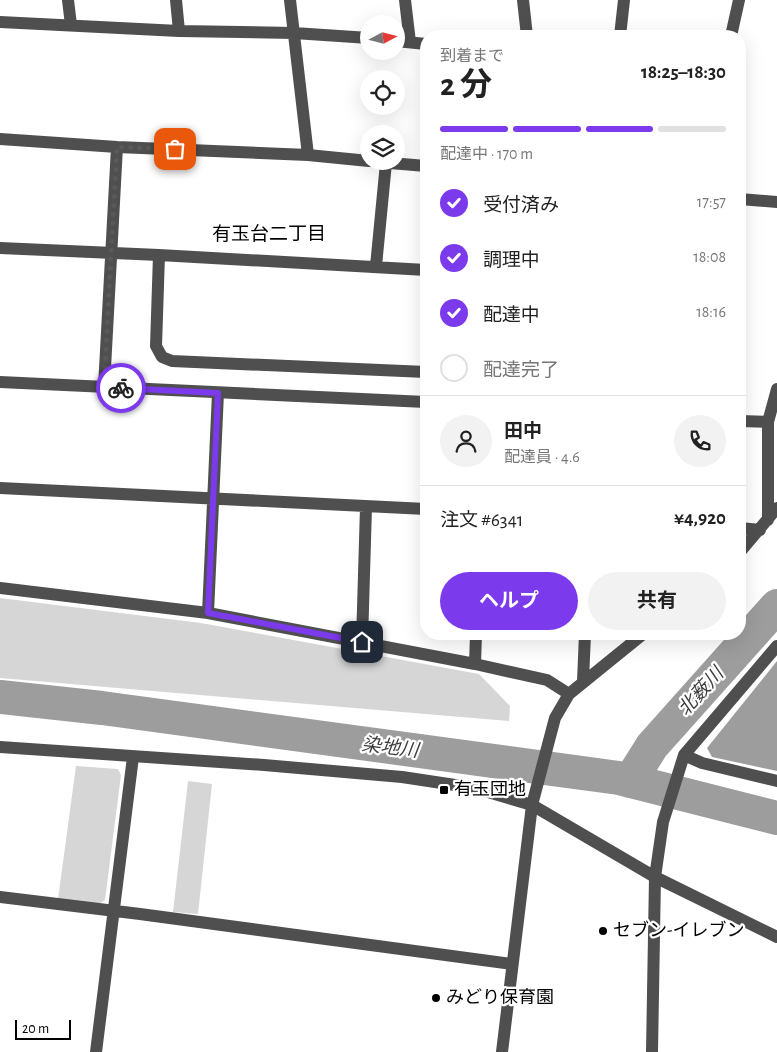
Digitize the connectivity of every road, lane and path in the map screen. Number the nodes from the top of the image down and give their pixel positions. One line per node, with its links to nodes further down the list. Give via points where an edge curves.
1 (68, 0): 9 (street)
2 (176, 0): 13 (street)
3 (290, 0): 14 (street)
4 (405, 0): 17 (street)
5 (523, 0): 10 (street)
6 (624, 0): 11 (street)
7 (739, 0): 12 (street)
8 (0, 22): 9 (street)
9 (71, 25): 13 (street)
10 (526, 30)
11 (621, 30)
12 (732, 30)
13 (179, 31): 14 (street)
14 (294, 33): 15 (street); 21 (street)
15 (360, 37)
16 (405, 42): 17 (street)
17 (410, 42): 18 (street)
18 (420, 43)
19 (0, 139): 20 (street)
20 (117, 147): 21 (street); 29 (street)
21 (308, 155): 22 (street)
22 (360, 160)
23 (405, 164): 24 (street)
24 (420, 165)
25 (385, 170): 31 (street)
26 (746, 199): 27 (street)
27 (777, 202)
28 (0, 248): 29 (street)
29 (112, 254): 30 (street); 35 (street)
30 (159, 255): 31 (street); 33 (street, via 156,346 162,358)
31 (376, 266): 32 (street)
32 (420, 270)
33 (420, 372)
34 (0, 382): 35 (street)
35 (104, 386): 37 (street)
36 (777, 389): 40 (street)
37 (218, 393): 38 (street); 42 (street)
38 (420, 402)
39 (746, 421): 40 (street)
40 (768, 422): 46 (street)
41 (0, 488): 42 (street)
42 (214, 499): 43 (street); 50 (street)
43 (366, 507): 45 (street); 54 (street)
44 (777, 508): 46 (street)
45 (420, 509)
46 (764, 525): 47 (street); 48 (street)
47 (746, 527)
48 (746, 545)
49 (0, 588): 50 (street)
50 (208, 613): 54 (street)
51 (476, 640): 56 (street)
52 (585, 640): 57 (street)
53 (635, 640): 57 (street)
54 (362, 642): 56 (street)
55 (777, 646): 60 (street)
56 (475, 664): 58 (street, via 547,680)
57 (583, 681): 58 (street)
58 (569, 694): 63 (street, via 557,713)
59 (0, 747): 61 (street)
60 (684, 756): 62 (street); 64 (street, via 663,822)
61 (133, 757): 63 (street, via 402,777 488,792); 66 (street)
62 (777, 781)
63 (532, 805): 64 (street); 68 (street)
64 (655, 877): 67 (street); 71 (street)
65 (0, 896): 66 (street)
66 (114, 911): 68 (street); 69 (street)
67 (777, 937)
68 (512, 964): 70 (street)
69 (96, 1052)
70 (502, 1052)
71 (652, 1052)

